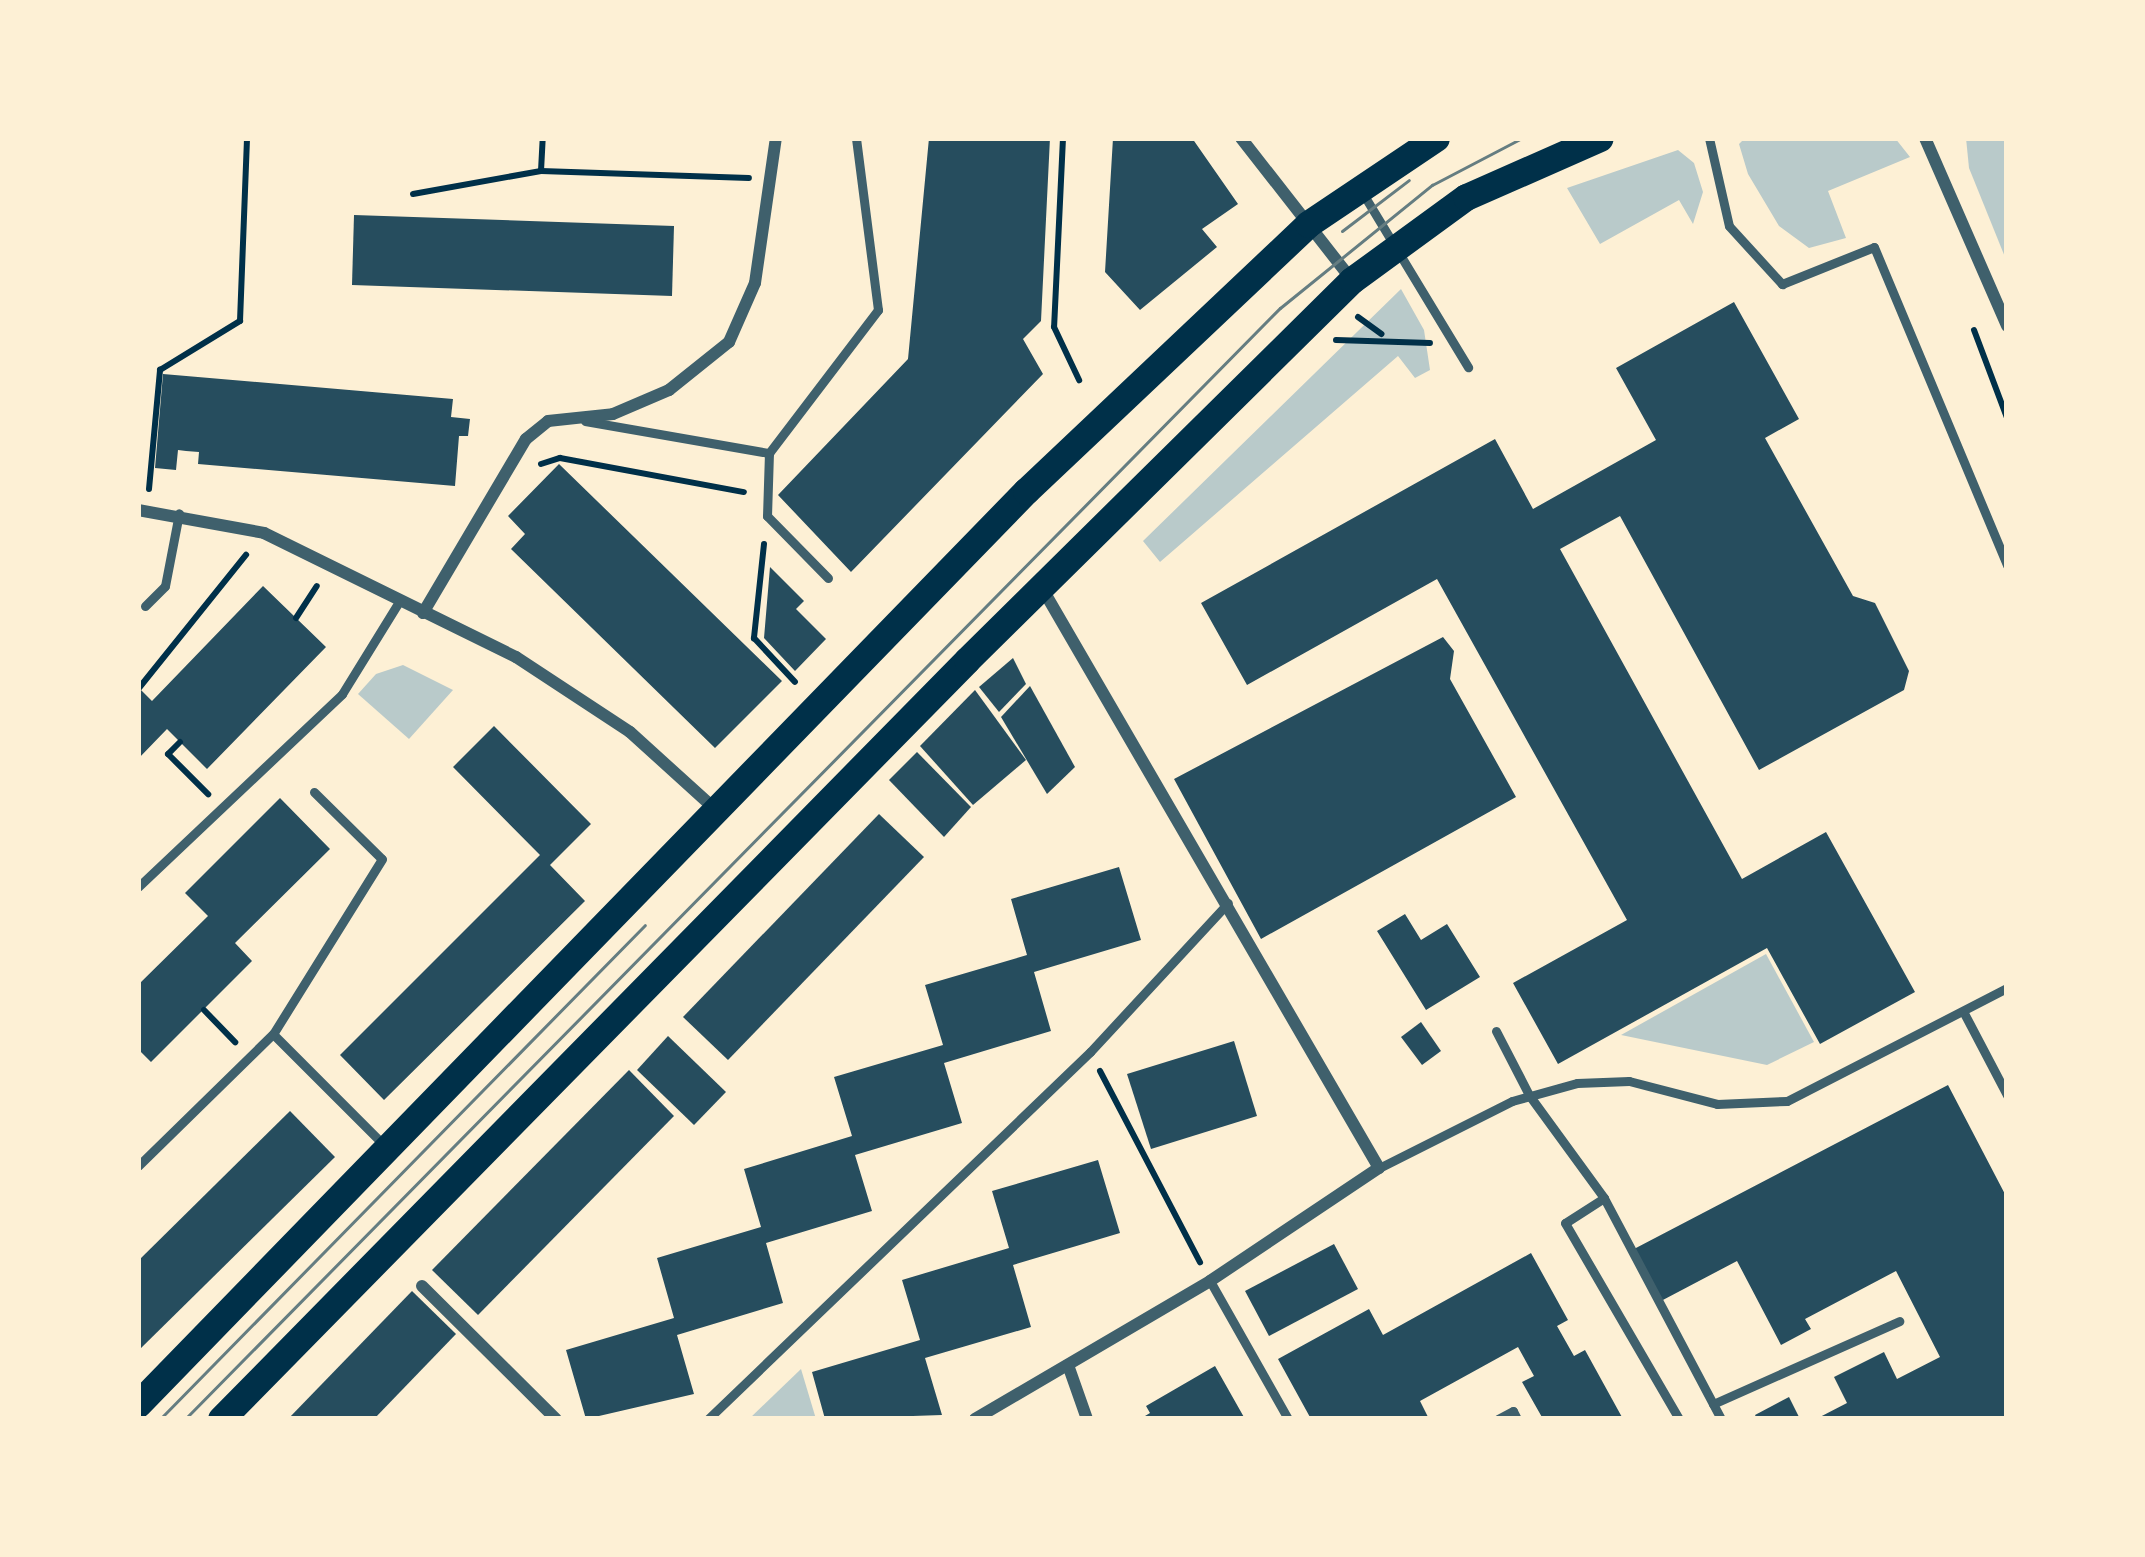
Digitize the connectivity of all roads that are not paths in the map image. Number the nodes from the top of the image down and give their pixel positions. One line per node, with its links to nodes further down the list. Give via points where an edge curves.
1 (776, 138): 14 (street, via 754,284 729,342 669,390 613,414)
2 (856, 138): 15 (lane, via 878,310)
3 (1241, 138): 9 (street)
4 (1436, 138): 8 (main road)
5 (1600, 138): 10 (main road, via 1536,160)
6 (1709, 138): 18 (lane, via 1729,226 1782,284 1874,247)
7 (1925, 138): 12 (street)
8 (1358, 187): 9 (main road); 10 (lane)
9 (1308, 224): 11 (street); 25 (main road, via 914,600)
10 (1396, 242): 11 (main road); 13 (lane)
11 (1352, 280): 20 (main road)
12 (2007, 326)
13 (1468, 367)
14 (571, 418): 15 (lane); 23 (street, via 548,422 526,439)
15 (769, 453): 19 (lane, via 767,516)
16 (142, 510): 17 (street)
17 (179, 513): 21 (street, via 264,533); 22 (lane, via 165,586)
18 (2007, 565)
19 (828, 578)
20 (1042, 587): 27 (street); 44 (main road)
21 (400, 600): 23 (street); 26 (lane, via 342,694)
22 (145, 606)
23 (423, 613): 25 (street, via 576,692)
24 (314, 792): 31 (lane, via 382,859)
25 (717, 811): 34 (main road)
26 (138, 887)
27 (1228, 903): 36 (street); 46 (lane, via 1090,1052)
28 (2007, 988): 29 (lane)
29 (1964, 1013): 32 (lane, via 1787,1101 1717,1104 1603,1081); 33 (lane)
30 (1496, 1031): 32 (lane)
31 (273, 1034): 34 (lane); 35 (lane)
32 (1529, 1095): 36 (lane); 37 (lane)
33 (2007, 1095)
34 (390, 1151): 42 (main road)
35 (138, 1166)
36 (1379, 1168): 38 (street)
37 (1604, 1198): 43 (lane); 52 (lane, via 1565,1223)
38 (1210, 1281): 41 (street); 49 (lane)
39 (422, 1286): 45 (street)
40 (1899, 1321): 43 (lane)
41 (1068, 1365): 47 (street); 48 (street)
42 (138, 1403)
43 (1713, 1404): 53 (lane)
44 (221, 1419)
45 (556, 1419)
46 (708, 1419)
47 (975, 1419)
48 (1087, 1419)
49 (1288, 1419)
50 (1498, 1419): 51 (lane, via 1513,1411)
51 (1517, 1419)
52 (1679, 1419)
53 (1721, 1419)

